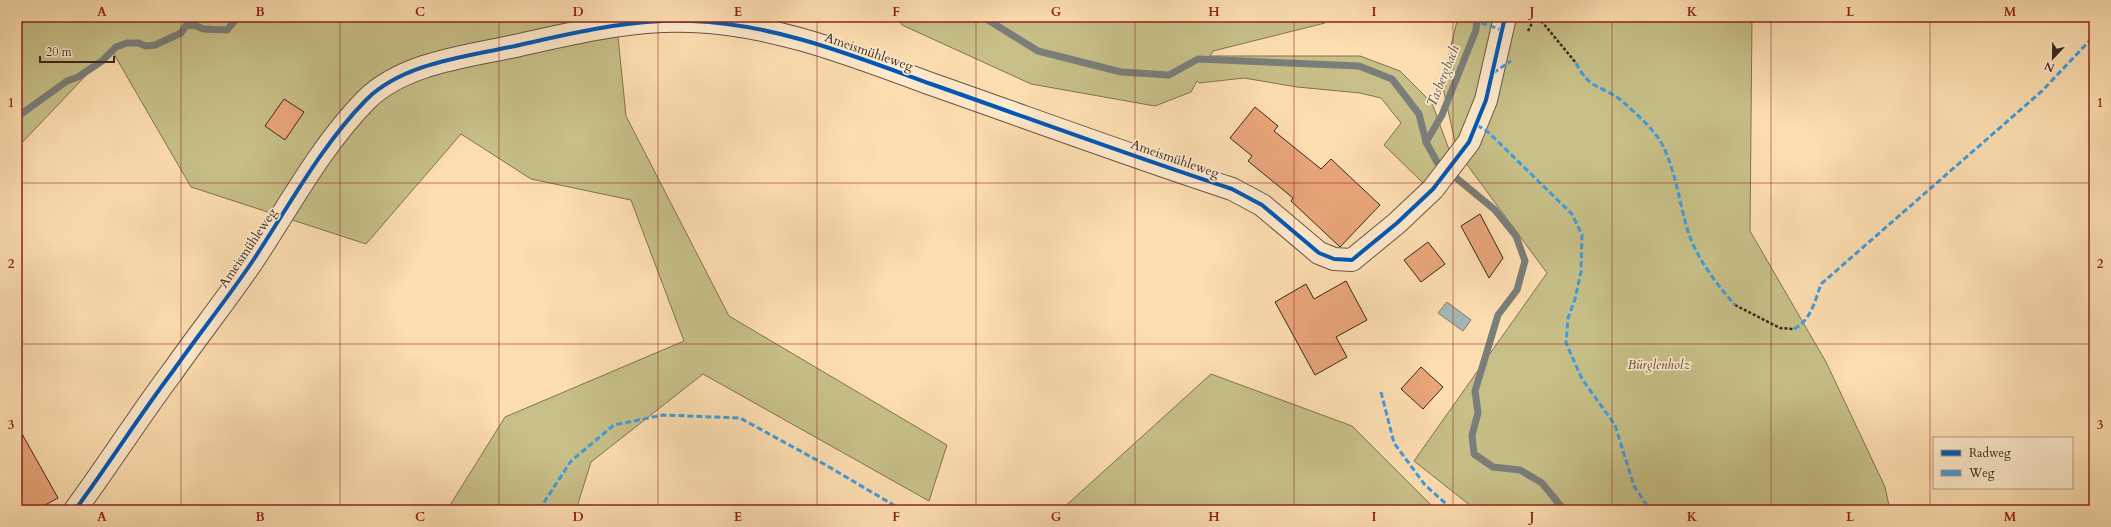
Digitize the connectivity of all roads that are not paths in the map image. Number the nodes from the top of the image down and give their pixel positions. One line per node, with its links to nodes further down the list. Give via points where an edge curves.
1 (1505, 17): 2 (street, Ameismühleweg, via 1486,100 1469,142 1432,189 1397,223 1352,260 1334,259 1319,253 1262,205 1232,189 853,56 760,29 709,22 650,22 603,27 467,56 412,72 368,99 353,116)
2 (75, 510)

